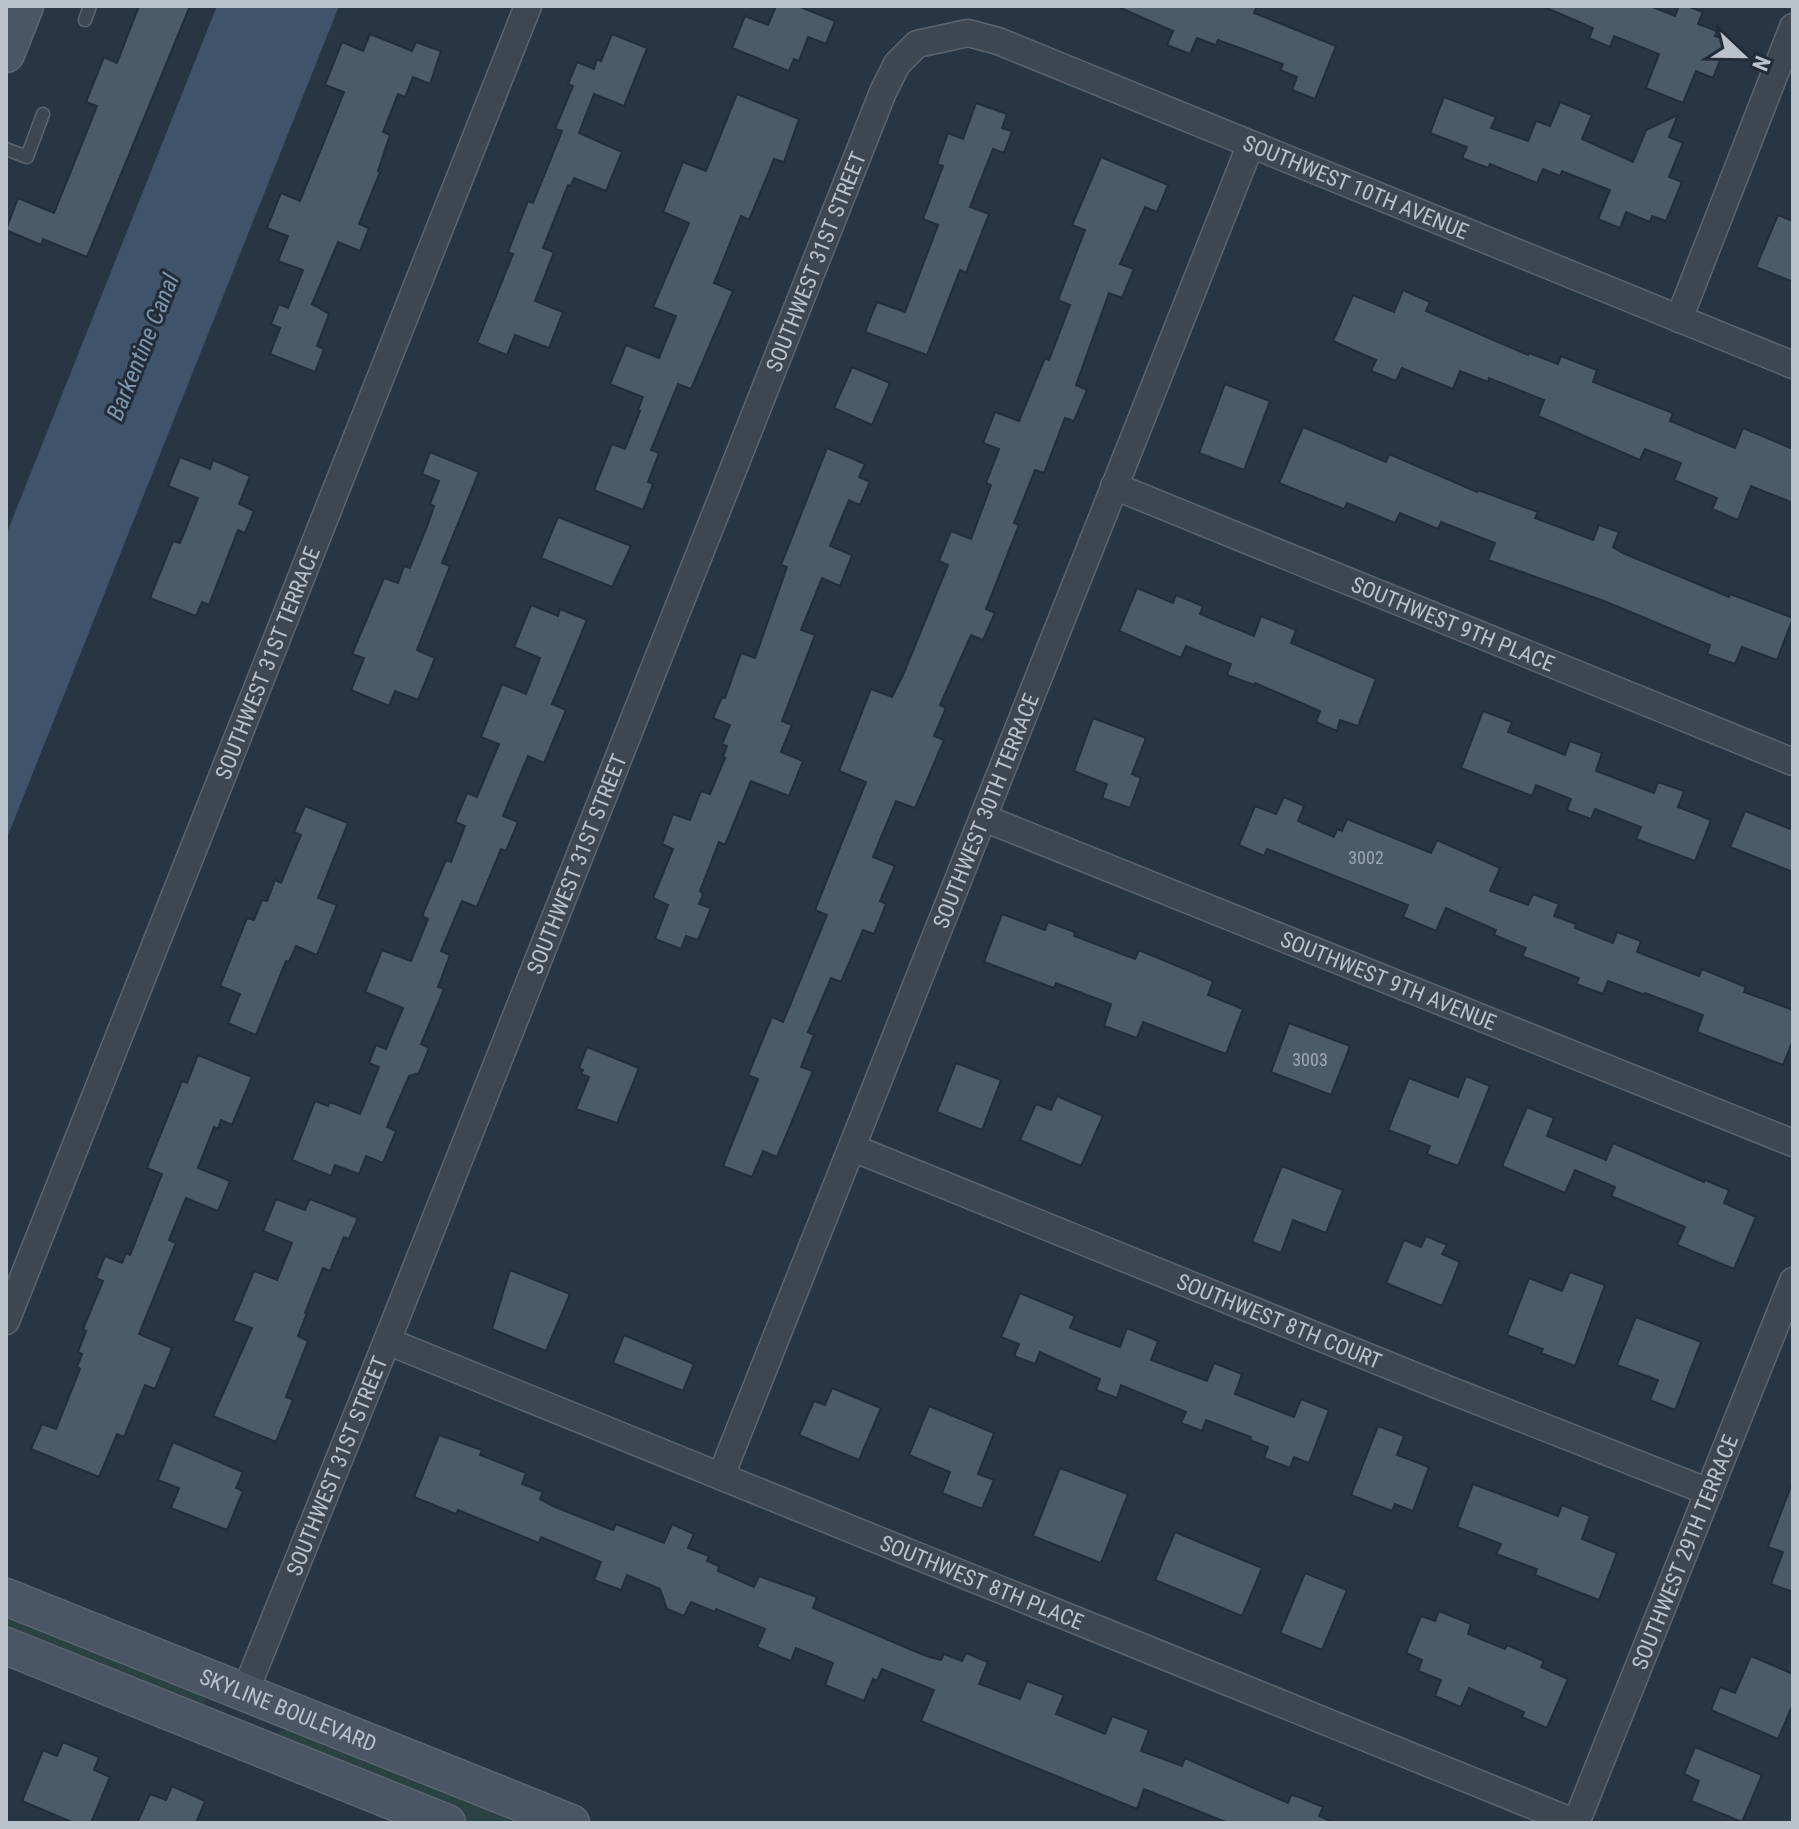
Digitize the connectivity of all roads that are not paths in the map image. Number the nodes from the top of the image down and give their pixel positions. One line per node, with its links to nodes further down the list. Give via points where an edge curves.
1 (25, 6): 7 (street)
2 (90, 6): 4 (lane)
3 (528, 6): 19 (street, SOUTHWEST 31ST TERRACE)
4 (85, 20)
5 (1793, 27): 11 (street)
6 (917, 44): 9 (street, SOUTHWEST 10TH AVENUE, via 968,33 998,41); 20 (street, SOUTHWEST 31ST STREET, via 897,64 883,92)
7 (6, 54)
8 (43, 114): 10 (lane, via 27,157)
9 (1250, 146): 11 (street, SOUTHWEST 10TH AVENUE); 13 (street, SOUTHWEST 30TH TERRACE)
10 (6, 149)
11 (1679, 319): 12 (street, SOUTHWEST 10TH AVENUE)
12 (1793, 365)
13 (1114, 486): 14 (street, SOUTHWEST 9TH PLACE); 15 (street, SOUTHWEST 30TH TERRACE)
14 (1793, 762)
15 (984, 818): 16 (street, SOUTHWEST 9TH AVENUE); 17 (street, SOUTHWEST 30TH TERRACE)
16 (1793, 1143)
17 (853, 1148): 21 (street, SOUTHWEST 30TH TERRACE); 22 (street, SOUTHWEST 8TH COURT)
18 (1793, 1281): 22 (street, SOUTHWEST 29TH TERRACE)
19 (6, 1321)
20 (387, 1341): 21 (street, SOUTHWEST 8TH PLACE); 25 (street, SOUTHWEST 31ST STREET)
21 (721, 1476): 29 (street, SOUTHWEST 8TH PLACE)
22 (1709, 1492): 29 (street, SOUTHWEST 29TH TERRACE)
23 (6, 1597): 25 (street, SKYLINE BOULEVARD)
24 (6, 1646): 26 (street)
25 (245, 1692): 26 (street); 27 (street, SKYLINE BOULEVARD)
26 (228, 1735): 28 (street)
27 (552, 1819)
28 (447, 1823)
29 (1576, 1823)

